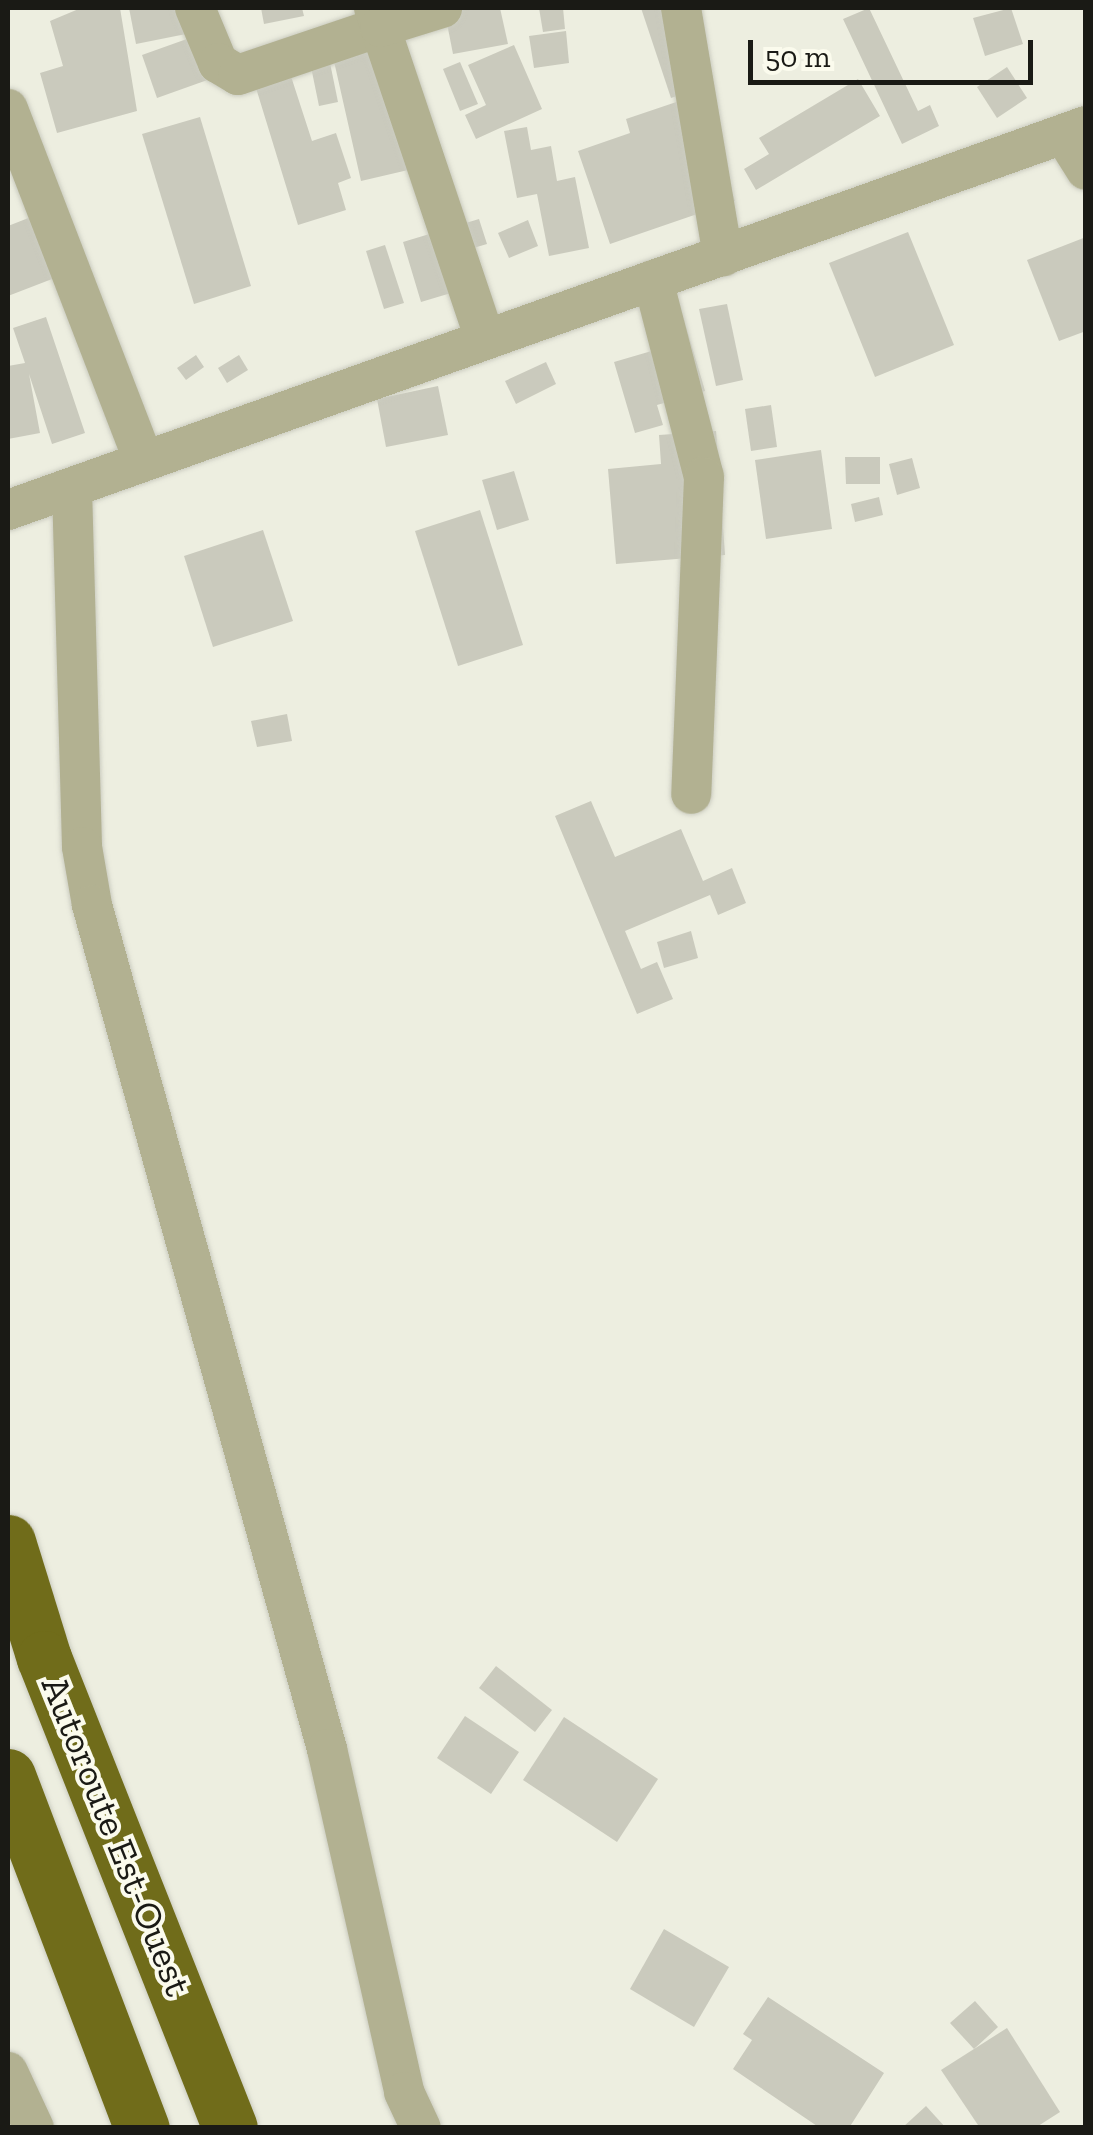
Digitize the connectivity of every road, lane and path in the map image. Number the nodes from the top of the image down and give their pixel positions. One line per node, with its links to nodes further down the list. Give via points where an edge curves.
1 (195, 8): 4 (street, via 218,64 238,75)
2 (442, 8): 4 (street)
3 (681, 8): 8 (street)
4 (377, 17): 10 (street)
5 (8, 109): 11 (street)
6 (1075, 131): 7 (street); 8 (street)
7 (1086, 170)
8 (723, 256): 9 (street)
9 (653, 280): 10 (street); 14 (street, via 704,476)
10 (485, 339): 11 (street)
11 (142, 458): 12 (street)
12 (72, 488): 13 (street); 21 (street, via 82,847 92,906 327,1749 404,2092)
13 (8, 510)
14 (691, 794)
15 (8, 1542): 20 (highway, Autoroute Est-Ouest, via 44,1658)
16 (8, 1776): 19 (highway, Autoroute Est-Ouest)
17 (8, 2072): 18 (street)
18 (34, 2128)
19 (142, 2128)
20 (230, 2128)
21 (421, 2128)

